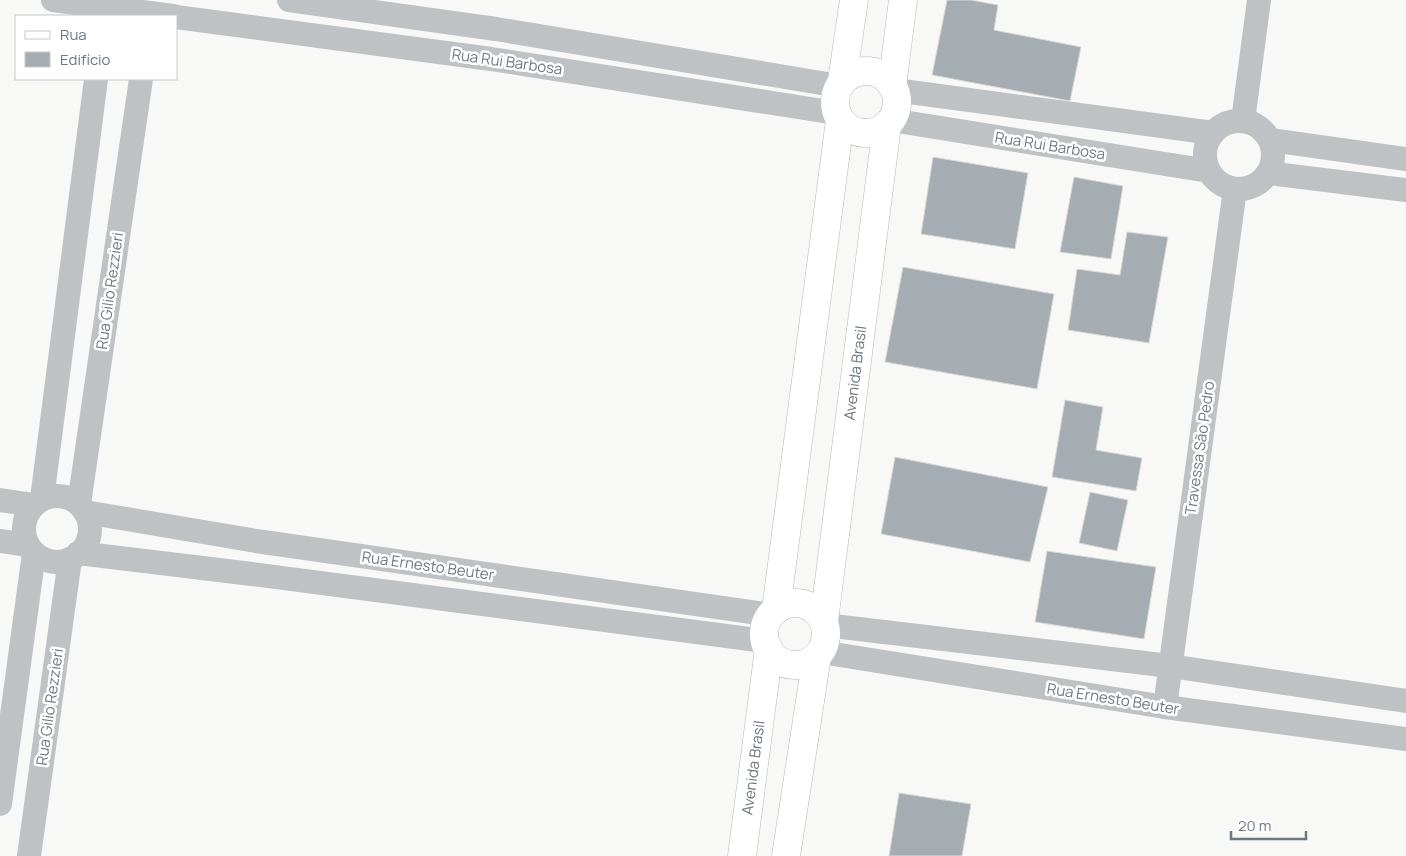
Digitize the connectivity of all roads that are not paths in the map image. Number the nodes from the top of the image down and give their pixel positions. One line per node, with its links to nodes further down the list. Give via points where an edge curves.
1 (53, 0): 6 (street, Rua Rui Barbosa)
2 (289, 0): 8 (street, Rua Rui Barbosa)
3 (854, 0): 12 (main road)
4 (902, 0): 13 (main road)
5 (1259, 0): 15 (street)
6 (105, 8): 7 (street, Rua Rui Barbosa)
7 (160, 12): 9 (street, Rua Rui Barbosa)
8 (496, 29): 9 (street); 12 (street, Rua Rui Barbosa)
9 (491, 59): 14 (street, Rua Rui Barbosa)
10 (96, 80): 25 (street)
11 (140, 80): 26 (street, Rua Gilio Rezzieri)
12 (841, 83): 13 (main road, via 859,71 869,71 886,78); 14 (main road, via 834,104)
13 (894, 88): 16 (main road, via 896,111); 17 (street)
14 (838, 117): 16 (main road, via 847,128 857,133 878,131); 33 (main road, Avenida Brasil)
15 (1243, 121): 17 (street, via 1226,124); 18 (street, via 1264,131)
16 (889, 123): 20 (street, Rua Rui Barbosa); 32 (main road, Avenida Brasil)
17 (1213, 133): 20 (street, via 1205,152)
18 (1270, 140): 19 (street); 21 (street, via 1273,163)
19 (1406, 159)
20 (1209, 171): 22 (street, via 1215,180)
21 (1268, 173): 22 (street, via 1254,186); 23 (street)
22 (1235, 189): 35 (street, Travessa São Pedro)
23 (1406, 190)
24 (0, 500): 25 (street)
25 (38, 502): 26 (street, via 62,496); 29 (street, via 28,513 24,524)
26 (82, 508): 28 (street, Rua Ernesto Beuter); 30 (street, via 89,522 89,534 86,544)
27 (0, 541): 29 (street)
28 (256, 541): 31 (street); 33 (street, Rua Ernesto Beuter)
29 (31, 549): 30 (street, via 51,561); 39 (street)
30 (74, 556): 31 (street, Rua Ernesto Beuter); 40 (street, Rua Gilio Rezzieri)
31 (252, 574): 33 (street, Rua Ernesto Beuter)
32 (824, 623): 33 (main road, via 811,607 793,603); 34 (main road, via 825,644); 35 (street)
33 (770, 629): 34 (main road, via 774,657 782,662 800,665); 41 (main road, Avenida Brasil)
34 (819, 654): 37 (street, Rua Ernesto Beuter); 42 (main road)
35 (1170, 666): 36 (street); 37 (street, Travessa São Pedro)
36 (1406, 701)
37 (1165, 707): 38 (street, Rua Ernesto Beuter)
38 (1406, 739)
39 (0, 804)
40 (29, 856)
41 (742, 856)
42 (786, 856)

